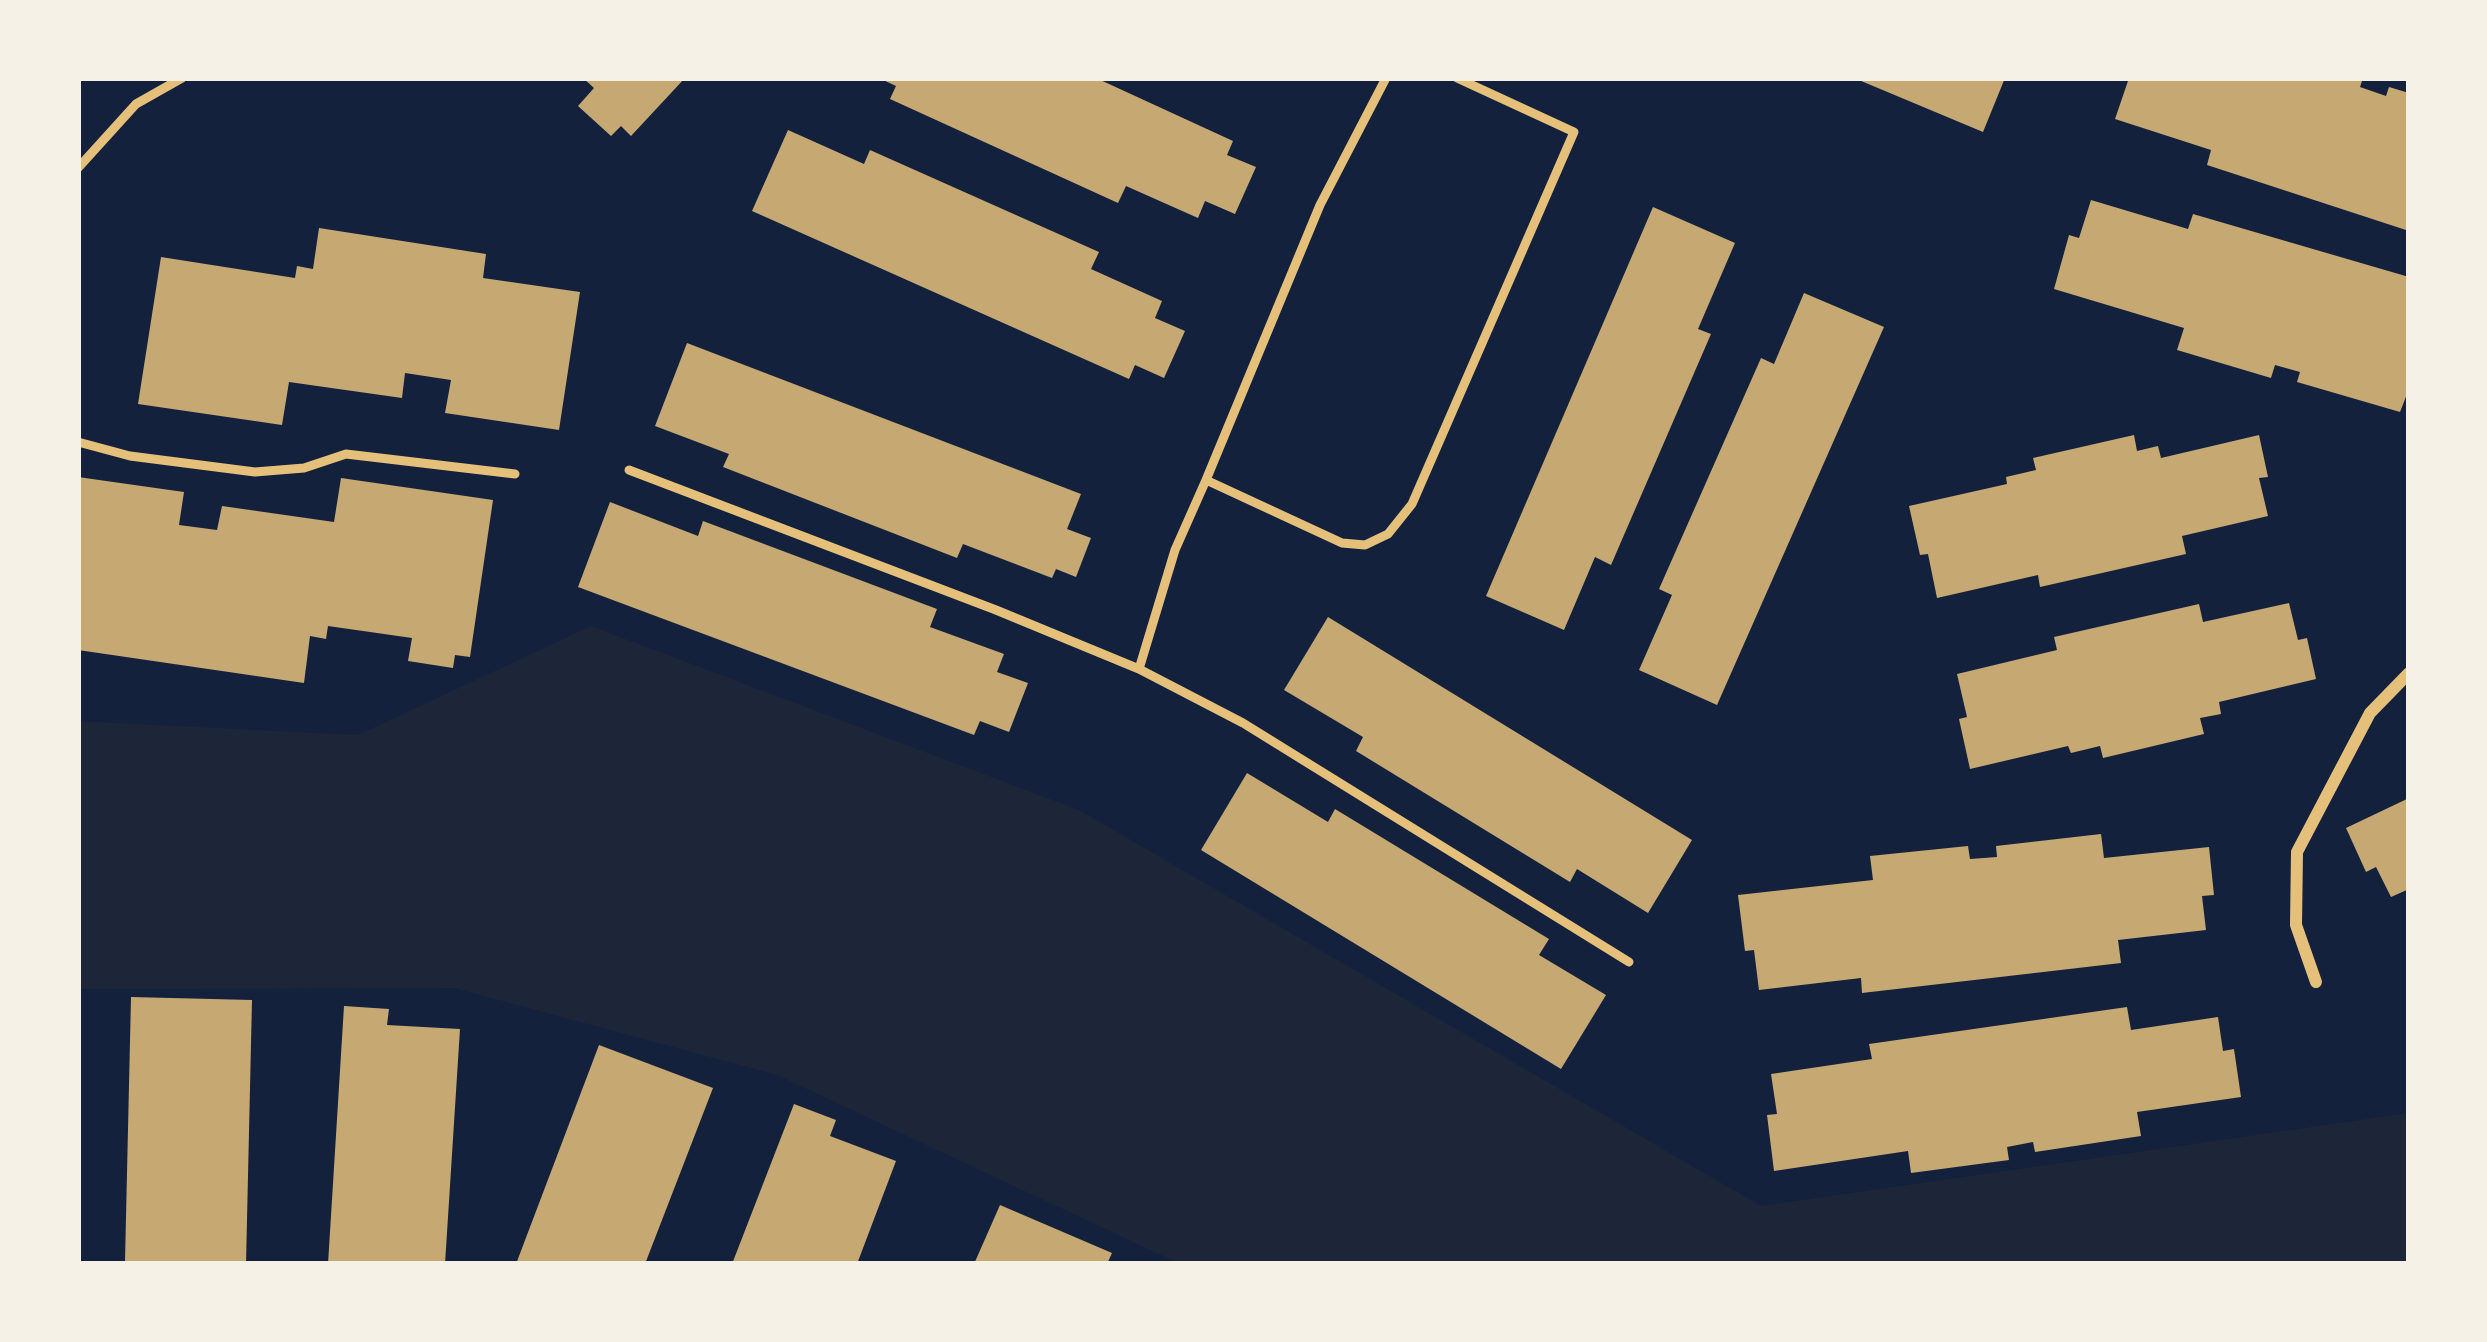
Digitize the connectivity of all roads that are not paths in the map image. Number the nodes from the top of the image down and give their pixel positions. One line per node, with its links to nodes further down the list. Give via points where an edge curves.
1 (182, 78): 4 (lane, via 136,104)
2 (1386, 78): 8 (lane, via 1321,205)
3 (1457, 78): 8 (lane, via 1574,132 1412,504 1388,534 1365,545 1342,543)
4 (78, 168)
5 (78, 442): 7 (lane, via 255,472 346,454)
6 (629, 470): 9 (lane)
7 (515, 474)
8 (1206, 480): 9 (lane)
9 (1139, 669): 11 (lane, via 1243,723)
10 (2409, 673): 12 (street, via 2371,713 2296,852 2296,925)
11 (1629, 962)
12 (2316, 982)

